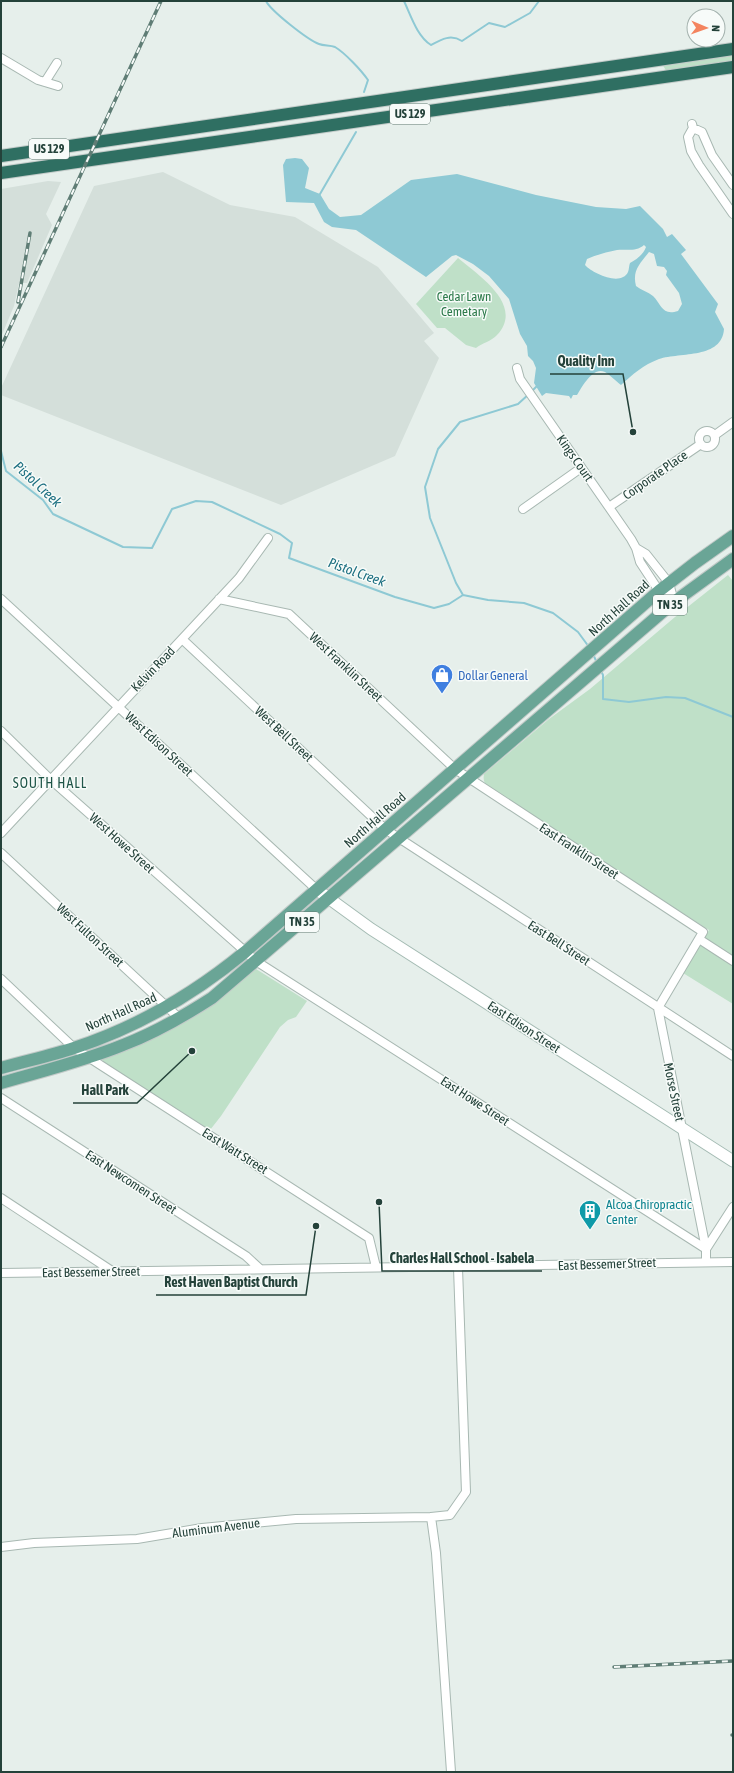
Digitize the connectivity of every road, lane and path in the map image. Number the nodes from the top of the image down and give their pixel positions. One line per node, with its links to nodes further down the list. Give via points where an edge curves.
1 (733, 49): 7 (highway, US 129)
2 (1, 58): 5 (street)
3 (57, 63): 5 (street)
4 (733, 67): 8 (highway, US 129)
5 (45, 82): 6 (street)
6 (58, 86)
7 (1, 156)
8 (1, 173)
9 (733, 185): 10 (street, via 712,155 702,132 692,126 688,137 691,151)
10 (733, 214)
11 (517, 368): 15 (street, Kings Court, via 520,379)
12 (733, 422): 13 (street, Corporate Place)
13 (714, 435): 14 (street, Corporate Place, via 712,445); 14 (street, Corporate Place, via 710,431 702,432 699,436)
14 (701, 444): 16 (street, Corporate Place)
15 (581, 468): 16 (street, Kings Court); 17 (street)
16 (609, 507): 20 (street, Kings Court)
17 (523, 509)
18 (733, 536): 22 (main road, North Hall Road / TN 35)
19 (268, 538): 25 (street, Kelvin Road)
20 (636, 548): 22 (street, Kings Court, via 646,554); 23 (street, Kings Court, via 640,562)
21 (733, 559): 26 (main road, TN 35)
22 (669, 583): 23 (main road, North Hall Road / TN 35); 26 (street, Kings Court)
23 (659, 591): 26 (street, Kings Court); 30 (main road, North Hall Road / TN 35)
24 (1, 599): 28 (street, West Edison Street)
25 (219, 599): 27 (street, Kelvin Road); 30 (street, West Franklin Street, via 289,614)
26 (674, 602): 31 (main road, TN 35)
27 (182, 639): 28 (street, Kelvin Road); 33 (street, West Bell Street)
28 (118, 707): 32 (street, Kelvin Road); 37 (street, West Edison Street)
29 (1, 731): 32 (street, West Howe Street)
30 (455, 769): 31 (street, East Franklin Street); 33 (main road, North Hall Road / TN 35)
31 (469, 778): 35 (main road, TN 35); 39 (street, East Franklin Street)
32 (50, 779): 34 (street, Kelvin Road); 40 (street, West Howe Street)
33 (385, 829): 35 (street, East Bell Street); 37 (main road, North Hall Road / TN 35)
34 (1, 833)
35 (399, 838): 38 (main road, TN 35); 45 (street, East Bell Street)
36 (1, 853): 44 (street, West Fulton Street)
37 (316, 889): 38 (street, East Edison Street); 40 (main road, North Hall Road / TN 35)
38 (328, 900): 41 (main road, TN 35); 53 (street, East Edison Street)
39 (701, 936): 42 (street, East Franklin Street); 45 (street)
40 (245, 952): 41 (street, East Howe Street); 44 (main road, North Hall Road / TN 35, via 200,987)
41 (256, 961): 46 (main road, TN 35, via 212,998); 57 (street, East Howe Street)
42 (733, 961)
43 (1, 980): 47 (street, East Watt Street)
44 (168, 1007): 46 (street, West Fulton Street); 47 (main road, North Hall Road / TN 35, via 126,1028)
45 (658, 1008): 48 (street, East Bell Street); 53 (street, Morse Street)
46 (179, 1018): 49 (main road, TN 35, via 124,1045)
47 (74, 1048): 49 (street, East Watt Street); 50 (main road, North Hall Road / TN 35)
48 (733, 1056)
49 (89, 1058): 51 (main road, TN 35); 61 (street, East Watt Street, via 369,1238)
50 (1, 1068)
51 (1, 1083)
52 (1, 1098): 60 (street, East Newcomen Street, via 246,1256)
53 (681, 1127): 54 (street, East Edison Street); 57 (street, Morse Street)
54 (733, 1161)
55 (1, 1198): 63 (street)
56 (733, 1207): 57 (street)
57 (706, 1249): 58 (street, Morse Street)
58 (706, 1262): 59 (street, East Bessemer Street); 62 (street, East Bessemer Street)
59 (733, 1262)
60 (259, 1268): 61 (street, East Bessemer Street); 63 (street, East Bessemer Street)
61 (376, 1268): 62 (street, East Bessemer Street)
62 (458, 1268): 65 (street, Aluminum Avenue, via 466,1492 450,1515)
63 (112, 1272): 64 (street, East Bessemer Street)
64 (1, 1273)
65 (431, 1517): 66 (street, Aluminum Avenue, via 296,1519 202,1528 137,1539 34,1543); 67 (street, via 436,1553)
66 (1, 1547)
67 (451, 1772)

